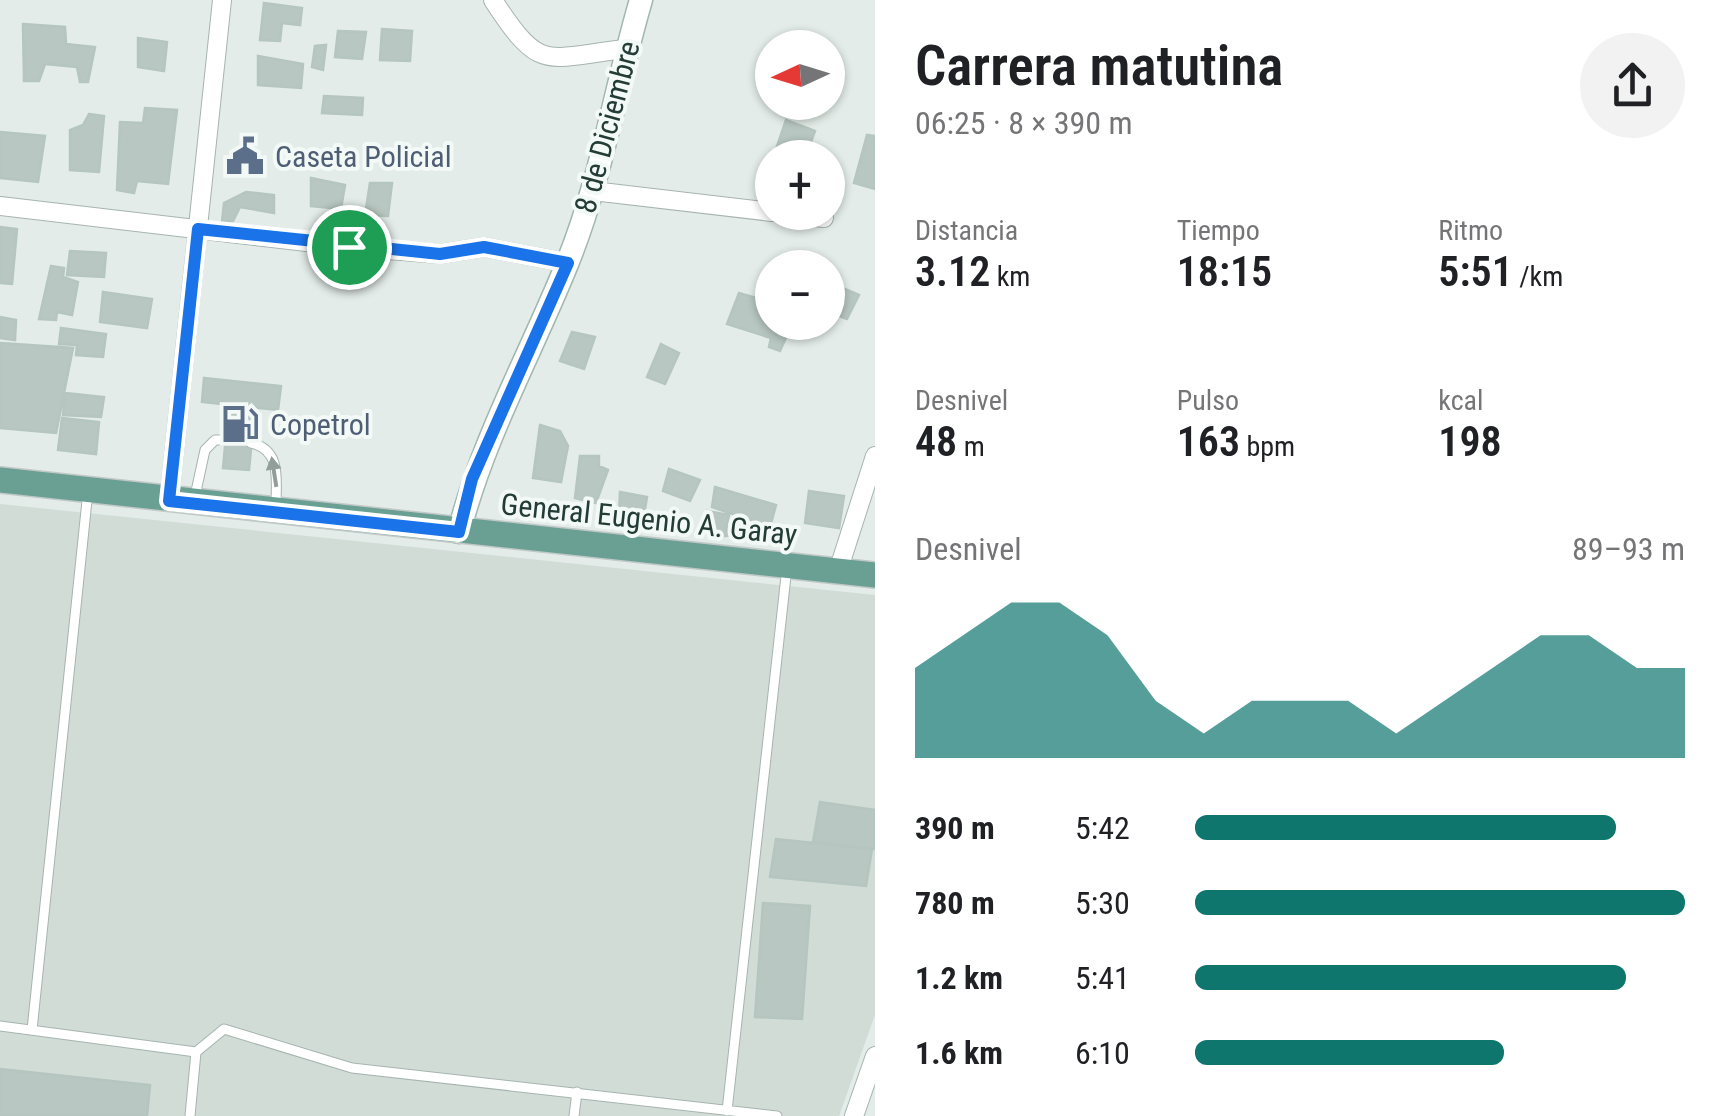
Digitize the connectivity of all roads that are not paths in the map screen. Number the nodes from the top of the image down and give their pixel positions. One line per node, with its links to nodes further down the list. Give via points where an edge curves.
1 (222, 0): 8 (street)
2 (493, 0): 4 (street, via 527,50 546,57)
3 (641, 0): 4 (main road, 8 de Diciembre)
4 (626, 50): 5 (main road, 8 de Diciembre)
5 (594, 191): 7 (street); 9 (main road, 8 de Diciembre)
6 (0, 206): 8 (street)
7 (755, 210)
8 (198, 229): 9 (street, via 440,254 484,247); 15 (street)
9 (568, 263): 17 (main road, 8 de Diciembre, via 472,479)
10 (226, 440): 15 (lane, via 205,450)
11 (251, 444): 16 (lane, one-way to 11, via 276,466)
12 (875, 456): 19 (street)
13 (0, 480): 14 (main road, General Eugenio A. Garay)
14 (88, 491): 15 (main road, General Eugenio A. Garay); 22 (lane)
15 (181, 502): 16 (main road, General Eugenio A. Garay)
16 (276, 512): 17 (main road, General Eugenio A. Garay)
17 (459, 532): 18 (main road, General Eugenio A. Garay)
18 (787, 566): 19 (main road, General Eugenio A. Garay); 26 (lane)
19 (838, 571): 20 (main road, General Eugenio A. Garay)
20 (875, 574)
21 (0, 1026): 22 (lane)
22 (32, 1030): 23 (lane)
23 (196, 1052): 25 (lane, via 224,1028 352,1068); 27 (lane)
24 (875, 1056): 30 (street)
25 (577, 1092): 26 (lane); 28 (lane)
26 (727, 1111): 29 (lane)
27 (190, 1116)
28 (574, 1116)
29 (776, 1116)
30 (854, 1116)

